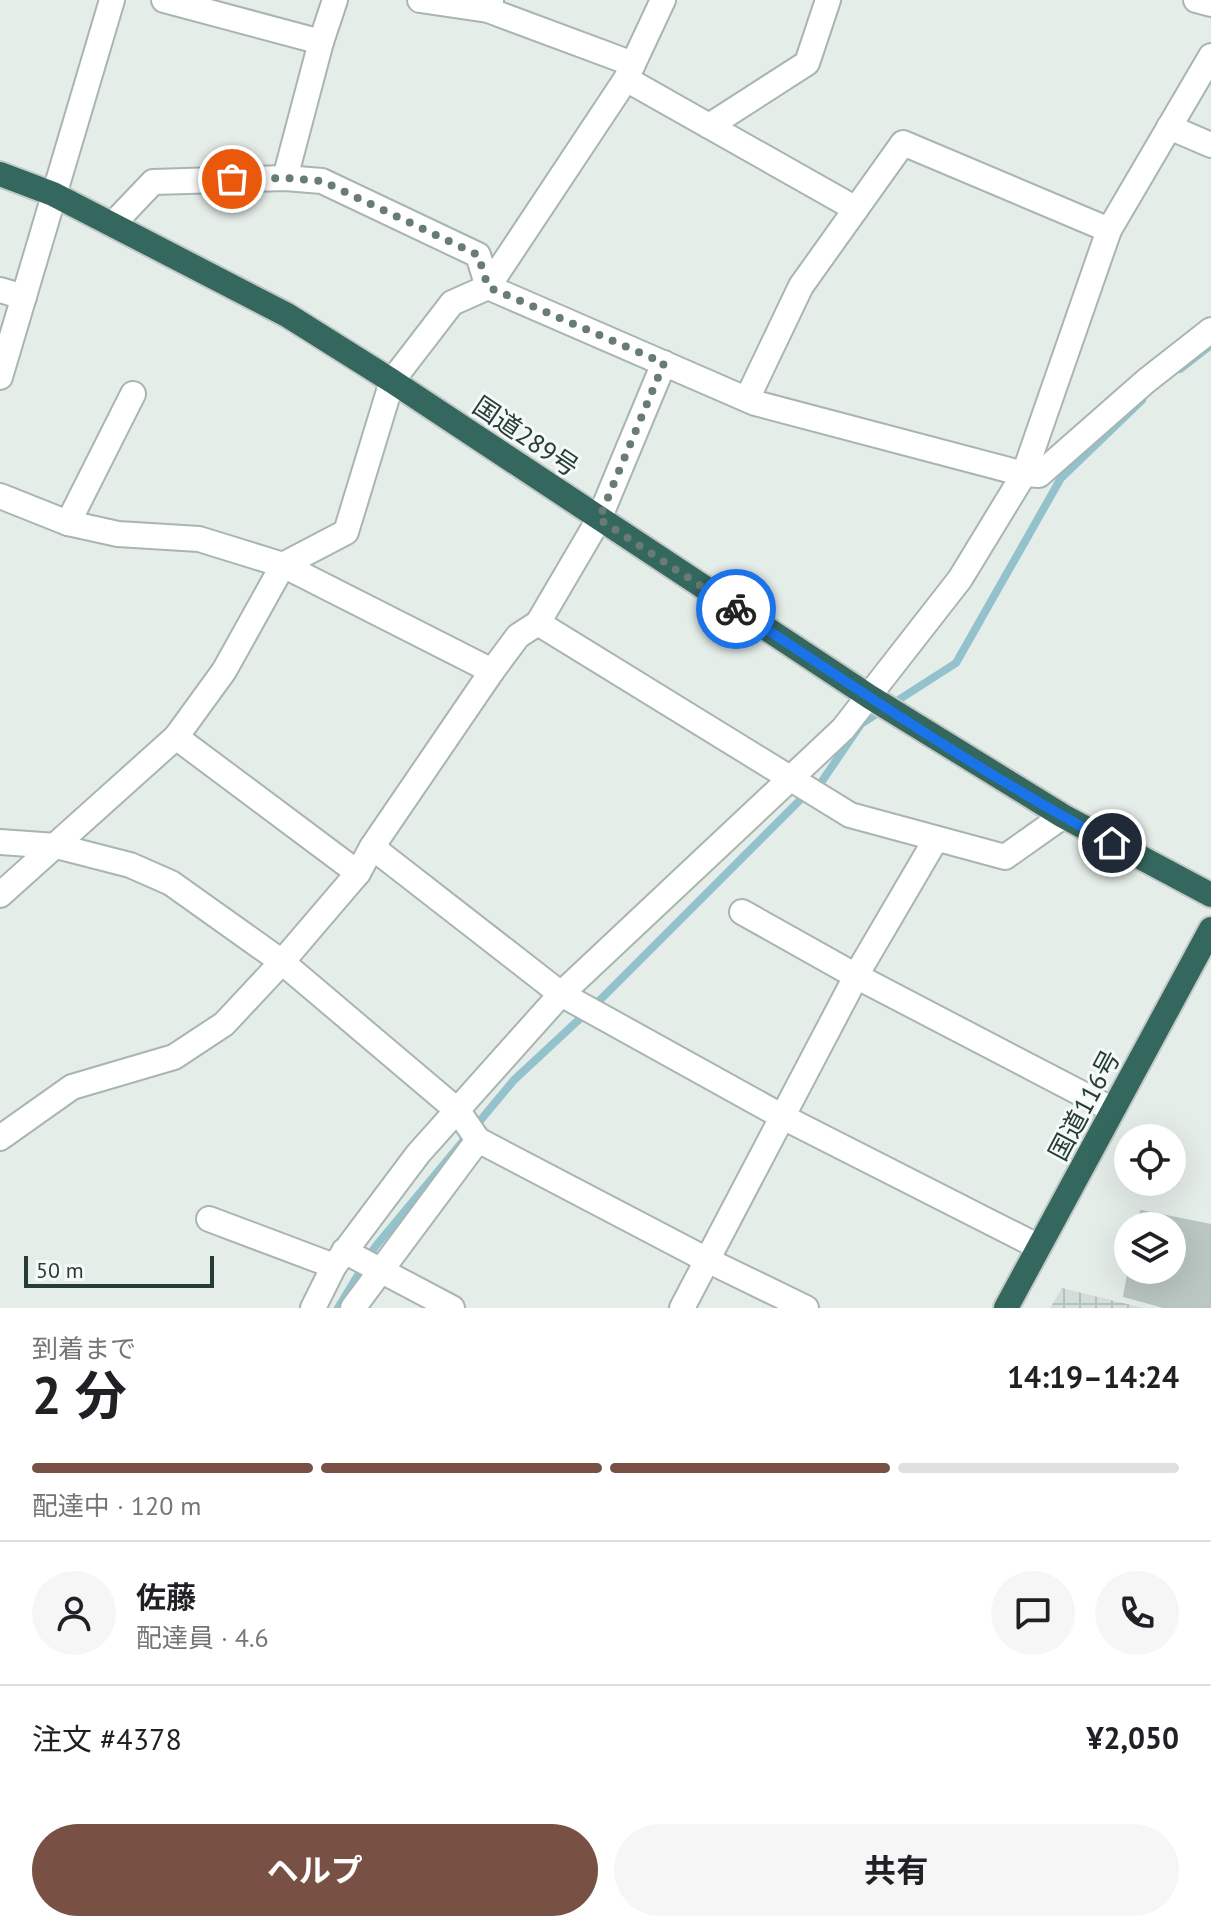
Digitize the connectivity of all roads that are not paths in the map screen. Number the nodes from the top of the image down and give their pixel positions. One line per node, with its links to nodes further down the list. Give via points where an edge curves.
1 (112, 0): 18 (street)
2 (164, 0): 10 (street)
3 (335, 0): 10 (street)
4 (420, 0): 9 (street)
5 (663, 0): 12 (street)
6 (828, 0): 13 (street, via 807,63)
7 (1196, 0): 8 (street)
8 (1211, 4)
9 (489, 5): 12 (street)
10 (321, 42): 17 (street)
11 (1211, 56): 14 (street)
12 (630, 71): 13 (street); 22 (street)
13 (709, 126): 19 (street)
14 (1169, 127): 15 (street); 21 (street)
15 (1211, 145)
16 (0, 174): 18 (highway, 国道289号)
17 (285, 178): 20 (street, via 153,182); 22 (street, via 322,181 478,255)
18 (53, 194): 20 (highway, 国道289号); 24 (street)
19 (856, 209): 21 (street, via 903,143); 30 (street, via 801,286)
20 (113, 224): 28 (highway, 国道289号, via 287,315)
21 (1109, 230): 31 (street)
22 (488, 287): 26 (street); 28 (street, via 452,303)
23 (0, 290): 24 (street)
24 (24, 297): 27 (street)
25 (1211, 330): 31 (street, via 1039,475)
26 (664, 363): 30 (street); 33 (street)
27 (0, 377)
28 (392, 381): 33 (highway, 国道289号); 35 (street, via 346,532)
29 (133, 394): 34 (street)
30 (747, 399): 31 (street)
31 (1024, 474): 38 (street, via 960,579)
32 (0, 496): 34 (street)
33 (599, 519): 36 (street); 38 (highway, 国道289号)
34 (68, 523): 35 (street, via 118,534 199,539)
35 (283, 565): 37 (street); 39 (street, via 224,671)
36 (538, 623): 37 (street, via 518,636); 40 (street)
37 (492, 671): 45 (street)
38 (870, 697): 40 (street); 41 (highway, 国道289号)
39 (176, 737): 44 (street); 46 (street)
40 (790, 781): 42 (street, via 850,815); 53 (street)
41 (1063, 816): 42 (street, via 1005,857); 48 (highway, 国道289号)
42 (936, 839): 52 (street)
43 (0, 842): 44 (street)
44 (56, 846): 47 (street); 51 (street, via 130,865 171,883)
45 (372, 847): 46 (street); 53 (street)
46 (358, 873): 51 (street)
47 (0, 895)
48 (1211, 895)
49 (742, 912): 52 (street)
50 (1211, 929): 54 (highway, 国道116号)
51 (282, 962): 55 (street); 57 (street, via 224,1024 174,1057 72,1087)
52 (856, 976): 54 (street); 56 (street)
53 (561, 994): 55 (street); 56 (street)
54 (1113, 1110): 60 (highway, 国道116号)
55 (458, 1111): 58 (street); 61 (street, via 418,1154)
56 (783, 1117): 60 (street); 62 (street)
57 (0, 1138)
58 (478, 1140): 62 (street); 63 (street)
59 (209, 1219): 61 (street)
60 (1039, 1247): 69 (highway, 国道116号)
61 (339, 1258): 63 (street); 64 (street)
62 (707, 1260): 67 (street); 68 (street)
63 (381, 1271): 65 (street); 66 (street)
64 (313, 1308)
65 (353, 1308)
66 (452, 1308)
67 (682, 1308)
68 (806, 1308)
69 (1006, 1308)

